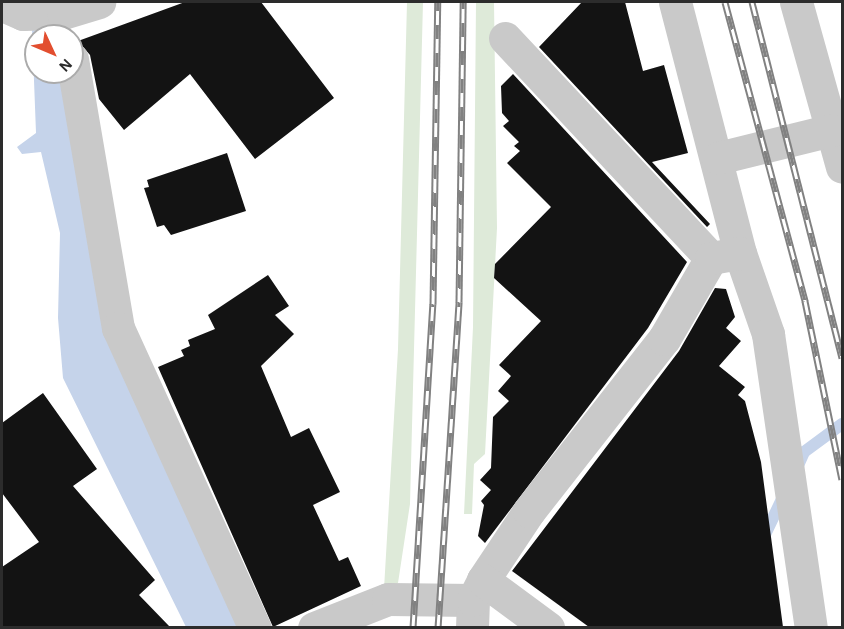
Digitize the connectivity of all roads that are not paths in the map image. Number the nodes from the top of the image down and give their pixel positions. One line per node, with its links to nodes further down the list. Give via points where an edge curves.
1 (99, 2): 5 (street)
2 (675, 2): 9 (street)
3 (796, 2): 8 (street)
4 (12, 9): 5 (street)
5 (67, 16)
6 (505, 38): 11 (street)
7 (76, 84): 13 (street, via 118,328)
8 (832, 130): 9 (street); 10 (street)
9 (718, 158): 11 (street)
10 (843, 166)
11 (726, 255): 12 (street, via 529,511); 16 (street, via 768,334)
12 (476, 602): 14 (street, via 388,599); 15 (street)
13 (255, 627)
14 (314, 627)
15 (548, 627)
16 (811, 627)

